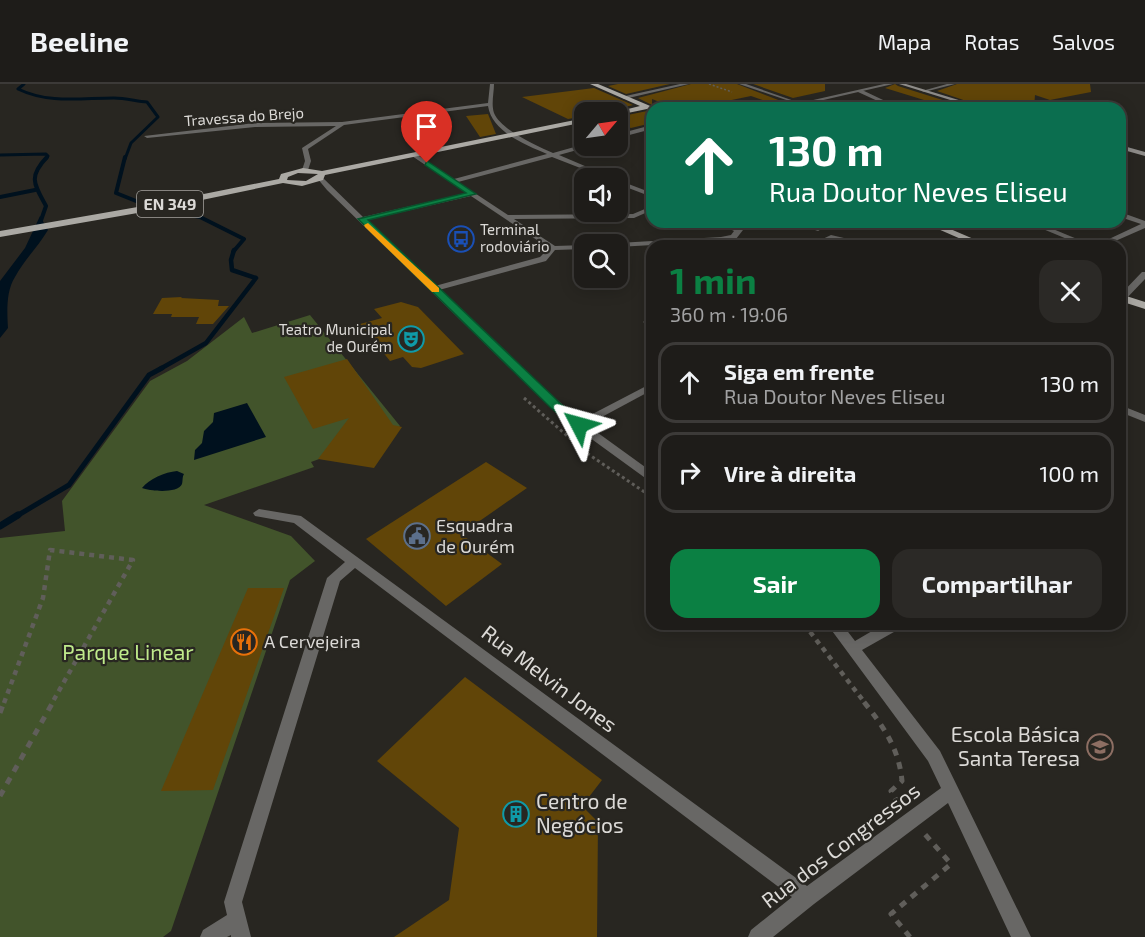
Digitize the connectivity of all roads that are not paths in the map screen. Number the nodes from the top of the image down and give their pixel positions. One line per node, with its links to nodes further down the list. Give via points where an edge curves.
1 (492, 84): 15 (street)
2 (593, 84): 10 (main road)
3 (687, 84): 10 (street)
4 (741, 84): 11 (street)
5 (891, 84): 8 (street)
6 (901, 84): 9 (street)
7 (953, 84): 9 (street)
8 (860, 91): 12 (street); 13 (street)
9 (924, 91): 14 (street)
10 (624, 97): 16 (main road)
11 (795, 102)
12 (810, 102)
13 (884, 102)
14 (962, 102)
15 (491, 104): 20 (street, Travessa do Brejo); 23 (street, via 500,127)
16 (646, 106)
17 (646, 109): 18 (main road)
18 (628, 111)
19 (574, 122): 23 (main road)
20 (344, 124): 24 (street, Travessa do Brejo, via 255,125); 31 (street, via 305,148)
21 (646, 129): 22 (street)
22 (628, 133)
23 (512, 134): 28 (main road); 29 (street)
24 (147, 136)
25 (574, 149): 29 (street)
26 (1126, 149): 27 (street)
27 (1145, 154)
28 (414, 155): 32 (main road); 34 (street)
29 (555, 155): 30 (street); 34 (street)
30 (586, 168)
31 (305, 170): 32 (main road); 33 (main road, EN 349, via 284,176)
32 (321, 176): 35 (main road); 37 (street)
33 (283, 181): 35 (main road, EN 349); 50 (main road, EN 349)
34 (454, 181): 39 (street)
35 (310, 183): 37 (street)
36 (628, 186): 38 (street)
37 (329, 189): 43 (street)
38 (646, 193)
39 (472, 194): 42 (street); 43 (street)
40 (646, 211): 42 (street, via 634,216)
41 (1126, 216): 44 (street)
42 (507, 217): 63 (street)
43 (362, 219): 65 (street)
44 (1145, 224): 59 (street)
45 (734, 228): 52 (street, via 739,230 734,237)
46 (815, 228): 49 (street)
47 (941, 228): 57 (main road)
48 (1045, 228): 58 (street)
49 (818, 229): 51 (street)
50 (0, 234)
51 (831, 237): 55 (street); 56 (street)
52 (721, 239): 53 (street); 54 (street)
53 (704, 240)
54 (724, 240)
55 (825, 240)
56 (843, 240)
57 (971, 240)
58 (1076, 240)
59 (1111, 240)
60 (646, 243): 61 (street)
61 (628, 244)
62 (574, 247): 63 (street)
63 (554, 248): 65 (street, via 543,259)
64 (1145, 274): 66 (street)
65 (434, 289): 72 (street)
66 (1126, 292)
67 (1126, 299): 68 (main road)
68 (1145, 306)
69 (646, 389): 72 (street)
70 (1126, 411): 71 (street)
71 (1145, 419)
72 (579, 425): 73 (street)
73 (646, 473)
74 (259, 513): 75 (street, Rua Melvin Jones, via 297,519)
75 (355, 561): 80 (street, Rua Melvin Jones); 81 (street, via 334,578 233,902)
76 (839, 630): 78 (street)
77 (886, 630): 78 (street)
78 (854, 648): 79 (street, via 934,756)
79 (951, 791): 80 (street, Rua dos Congressos); 84 (street)
80 (807, 897): 83 (street, Rua dos Congressos)
81 (238, 928): 82 (street)
82 (210, 937)
83 (758, 937)
84 (1021, 937)

